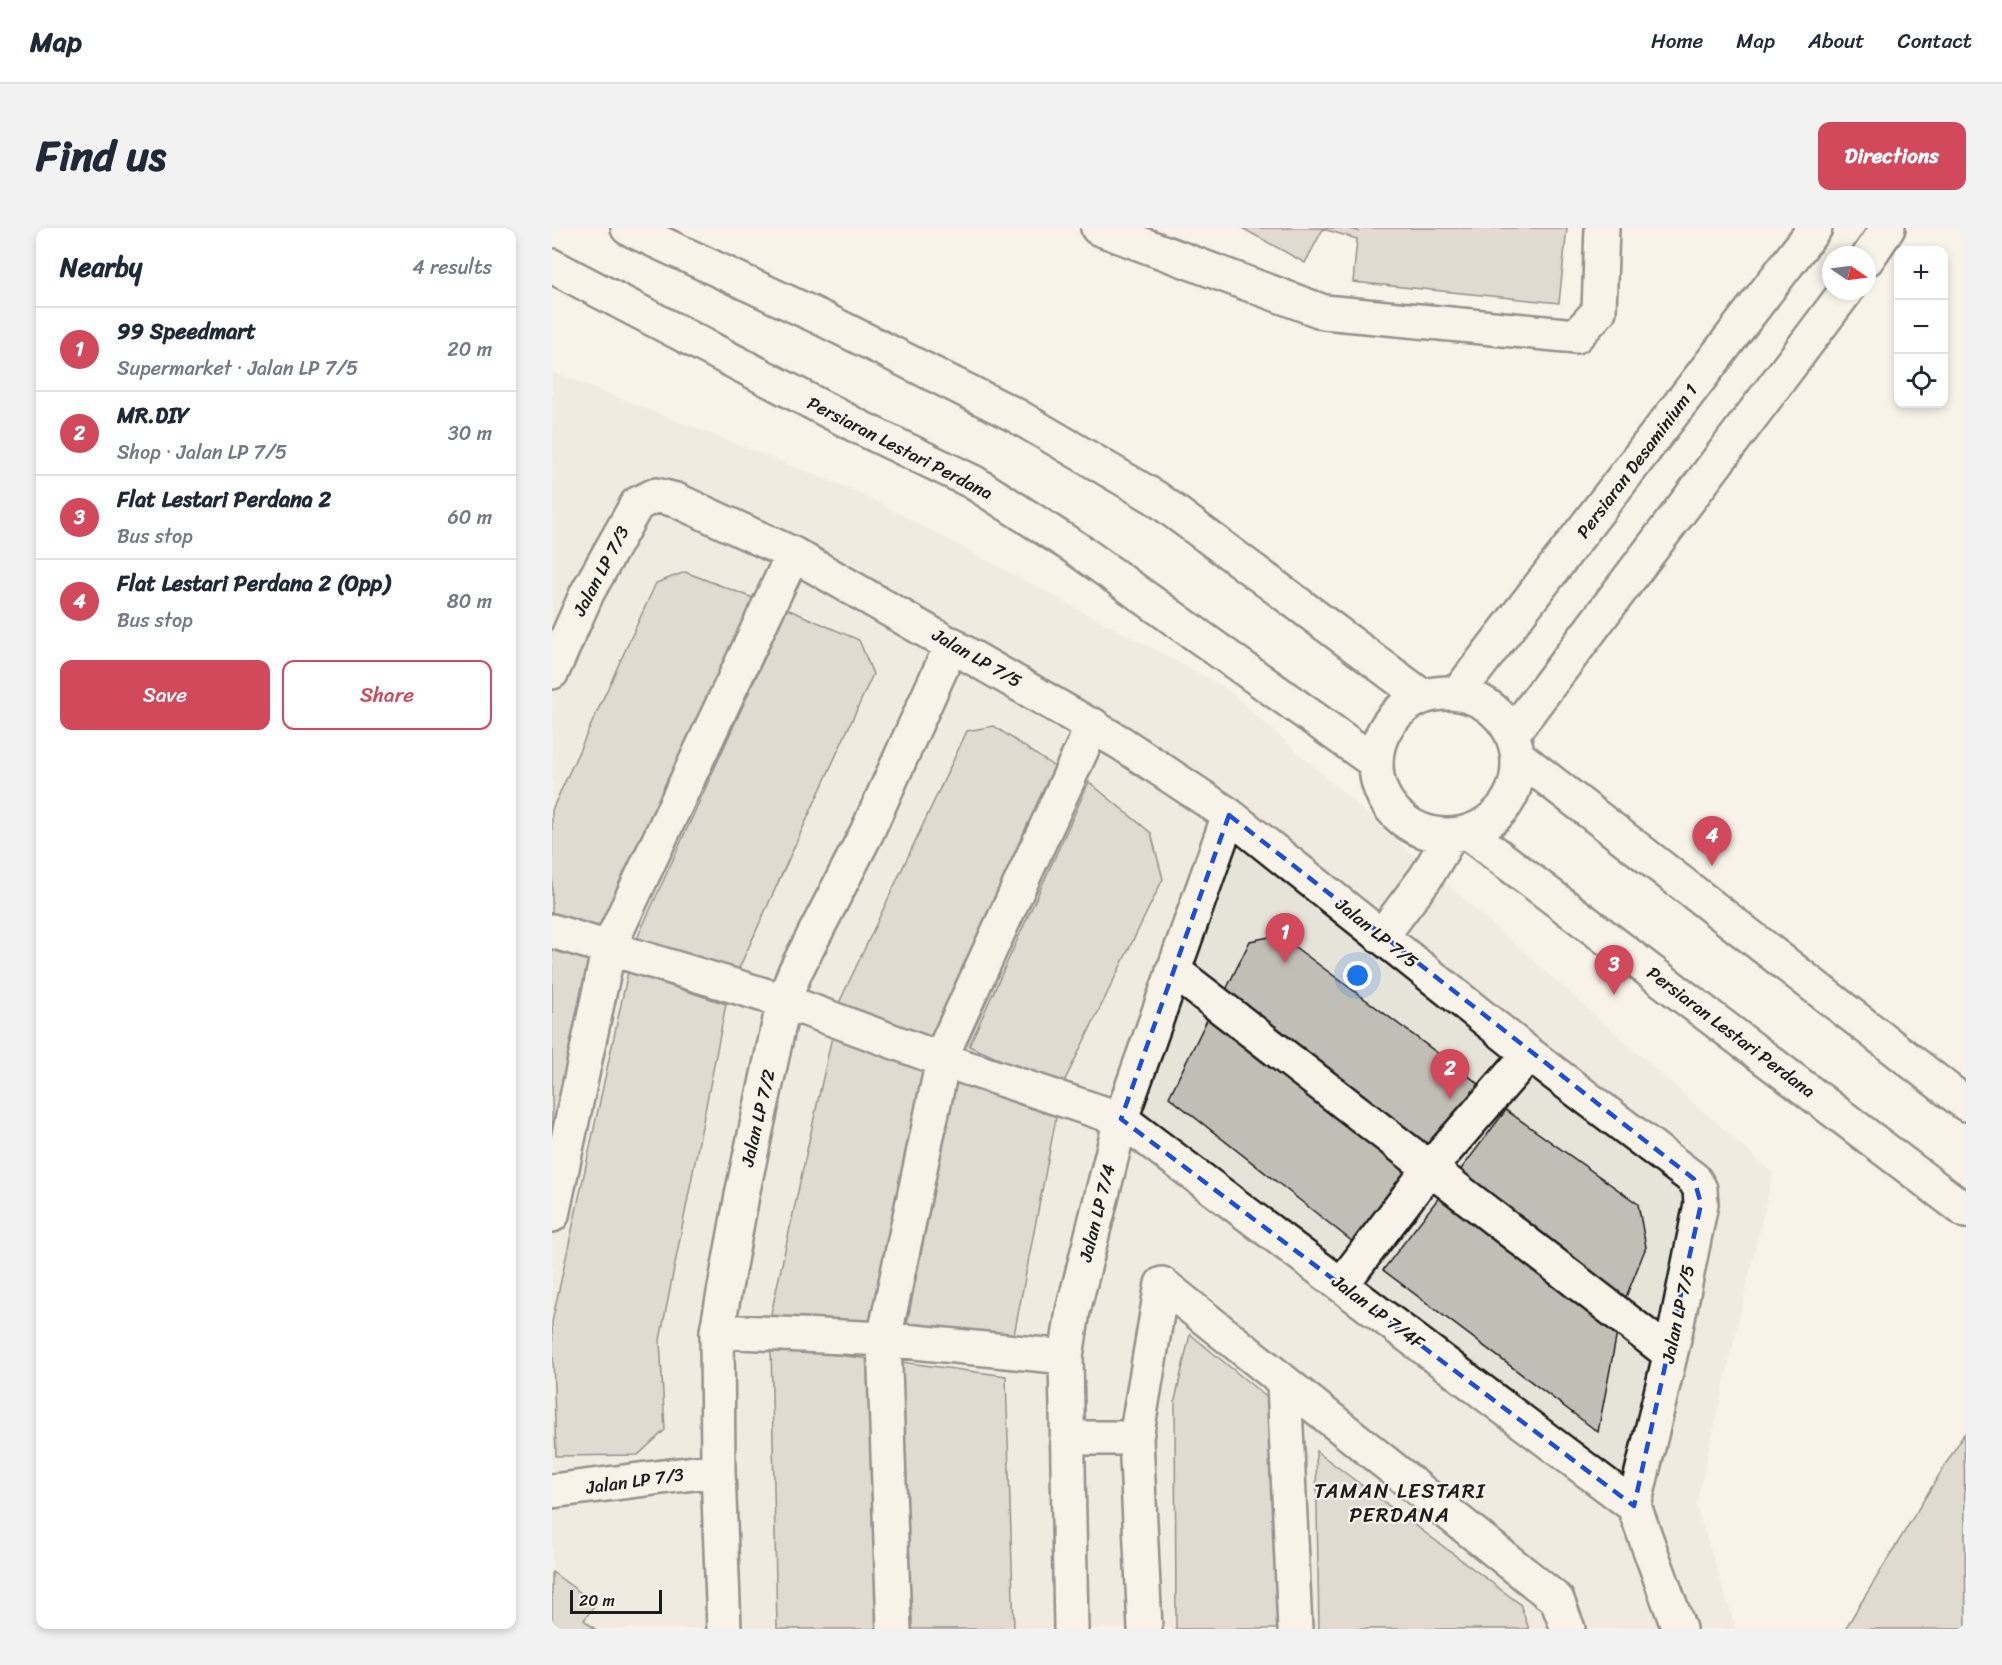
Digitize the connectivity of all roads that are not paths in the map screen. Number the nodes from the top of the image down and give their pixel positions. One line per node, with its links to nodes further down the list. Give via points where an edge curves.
1 (628, 228): 14 (street, via 996,405 1107,469 1156,498)
2 (1098, 228): 3 (street, via 1324,312 1576,336 1599,311)
3 (1602, 228)
4 (1888, 228): 6 (street)
5 (1812, 230): 13 (street, Persiaran Desaminium 1)
6 (1876, 246)
7 (552, 266): 17 (street, Persiaran Lestari Perdana, via 861,428 973,482 1074,547)
8 (1838, 300): 16 (street)
9 (637, 504): 10 (street, Jalan LP 7/5, via 656,495 676,500); 12 (street, Jalan LP 7/3, via 587,593)
10 (793, 554): 11 (street, Jalan LP 7/5); 22 (street)
11 (952, 644): 15 (street, Jalan LP 7/5); 24 (street, Jalan LP 7/2, via 867,832)
12 (552, 672)
13 (1458, 693): 14 (street); 16 (street, via 1480,700 1499,714)
14 (1422, 697): 17 (street, via 1389,723)
15 (1093, 725): 18 (street, Jalan LP 7/5); 26 (street, via 950,1036)
16 (1515, 745): 19 (street, via 1516,781 1506,804 1489,821); 27 (street)
17 (1376, 763): 19 (street, via 1383,792 1400,816 1416,828 1435,834)
18 (1229, 815): 21 (street, Jalan LP 7/5); 23 (street, Jalan LP 7/4)
19 (1459, 834): 21 (street); 30 (street, Persiaran Lestari Perdana)
20 (552, 931): 22 (street, Jalan LP 7/4F)
21 (1381, 937): 25 (street, Jalan LP 7/5)
22 (609, 947): 24 (street, Jalan LP 7/4F); 31 (street)
23 (1173, 970): 28 (street, Jalan LP 7/4); 29 (street)
24 (784, 1001): 26 (street, Jalan LP 7/4F); 33 (street, Jalan LP 7/2, via 742,1190)
25 (1529, 1054): 29 (street); 35 (street, Jalan LP 7/5, via 1694,1179 1700,1190 1701,1204)
26 (943, 1060): 28 (street, Jalan LP 7/4F); 34 (street)
27 (1966, 1104)
28 (1120, 1119): 32 (street, Jalan LP 7/4F); 36 (street, Jalan LP 7/4, via 1073,1311)
29 (1430, 1168): 32 (street); 35 (street)
30 (1966, 1210)
31 (552, 1215)
32 (1342, 1284): 42 (street, Jalan LP 7/4F)
33 (717, 1331): 34 (street); 40 (street, Jalan LP 7/2)
34 (884, 1339): 36 (street); 44 (street)
35 (1670, 1354): 42 (street, Jalan LP 7/5)
36 (1066, 1357): 38 (street, Jalan LP 7/4)
37 (1284, 1383): 39 (street, via 1162,1284); 47 (street); 48 (street, via 1557,1600)
38 (1067, 1438): 39 (street); 45 (street, Jalan LP 7/4)
39 (1136, 1438): 46 (street)
40 (718, 1470): 41 (street, Jalan LP 7/3); 43 (street, Jalan LP 7/2)
41 (552, 1491)
42 (1634, 1506): 49 (street)
43 (724, 1629)
44 (894, 1629)
45 (1071, 1629)
46 (1145, 1629)
47 (1295, 1629)
48 (1568, 1629)
49 (1679, 1629)

